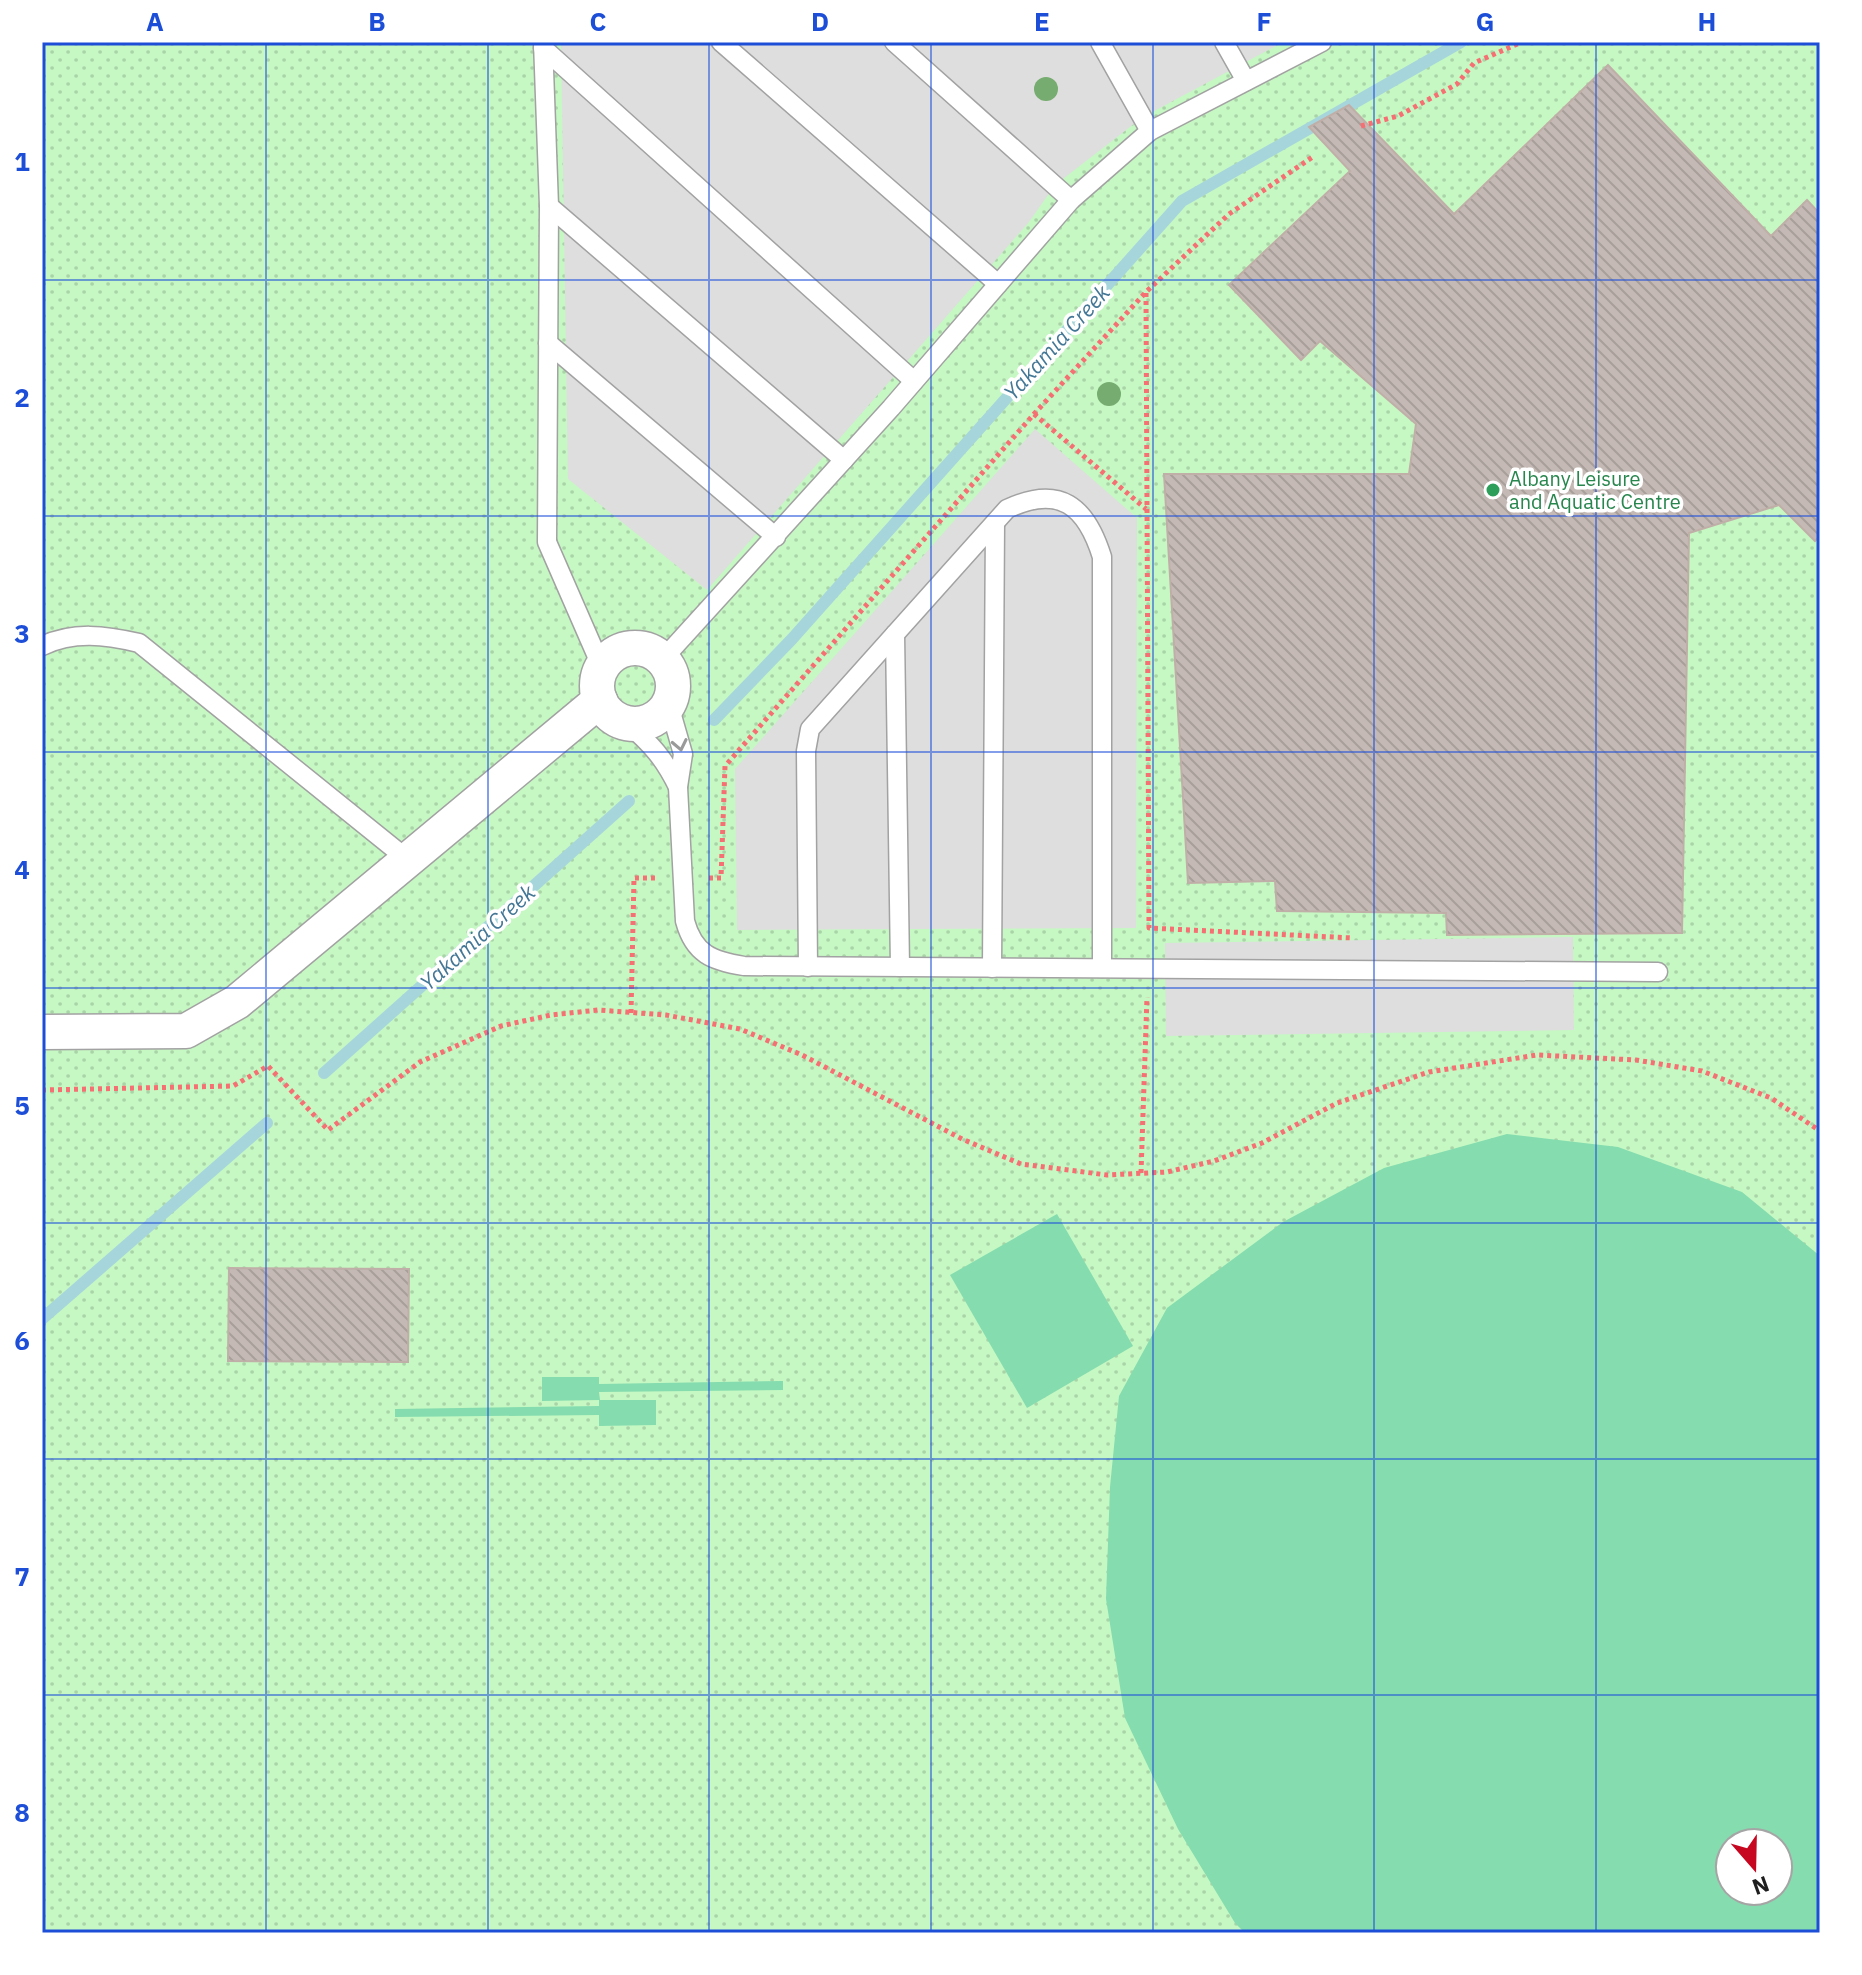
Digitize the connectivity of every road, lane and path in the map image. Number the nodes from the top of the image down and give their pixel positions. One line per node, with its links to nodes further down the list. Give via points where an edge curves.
1 (721, 42): 13 (lane)
2 (894, 42): 11 (lane)
3 (1100, 42): 10 (lane)
4 (1224, 42): 8 (lane)
5 (1322, 42): 8 (lane)
6 (1522, 42): 9 (path, via 1474,63 1457,84 1398,116)
7 (543, 45): 12 (lane); 16 (lane)
8 (1246, 81): 10 (lane)
9 (1361, 126)
10 (1150, 131): 11 (lane)
11 (1071, 200): 13 (lane)
12 (549, 206): 15 (lane); 18 (lane)
13 (998, 284): 16 (lane)
14 (1146, 292): 19 (path)
15 (548, 343): 21 (lane); 25 (lane, via 547,542)
16 (914, 381): 18 (lane)
17 (1034, 414): 19 (path)
18 (844, 460): 21 (lane)
19 (1147, 509): 30 (path)
20 (995, 523): 22 (lane); 34 (lane); 35 (lane, via 1007,509 1026,500 1070,504 1093,529 1102,557)
21 (776, 537): 24 (lane)
22 (895, 634): 32 (lane, via 810,729); 33 (lane)
23 (42, 646): 29 (lane, via 62,637 106,636 139,643)
24 (663, 659): 25 (street, via 642,649 619,652); 26 (street, via 673,682)
25 (601, 684): 27 (street, via 610,715); 29 (street)
26 (669, 705): 27 (street, via 651,721); 28 (lane, one-way to 28, via 683,754)
27 (627, 723): 28 (lane, via 666,762)
28 (678, 787): 32 (lane, via 688,934 717,962)
29 (407, 859): 38 (street, via 237,1002 186,1031)
30 (1149, 928): 31 (path); 36 (path)
31 (1367, 938)
32 (808, 967): 33 (lane)
33 (900, 967): 34 (lane)
34 (992, 968): 35 (lane)
35 (1102, 968): 36 (lane)
36 (1148, 968): 37 (lane); 41 (path)
37 (1658, 972)
38 (42, 1032)
39 (42, 1090): 41 (path, via 233,1086 268,1066 328,1130 420,1062 501,1026 598,1010 666,1015 740,1029 802,1055 1021,1164 1107,1175)
40 (1820, 1131): 41 (path, via 1771,1098 1702,1071 1636,1060 1537,1055 1429,1072 1337,1103 1262,1143 1214,1161)
41 (1141, 1173)

